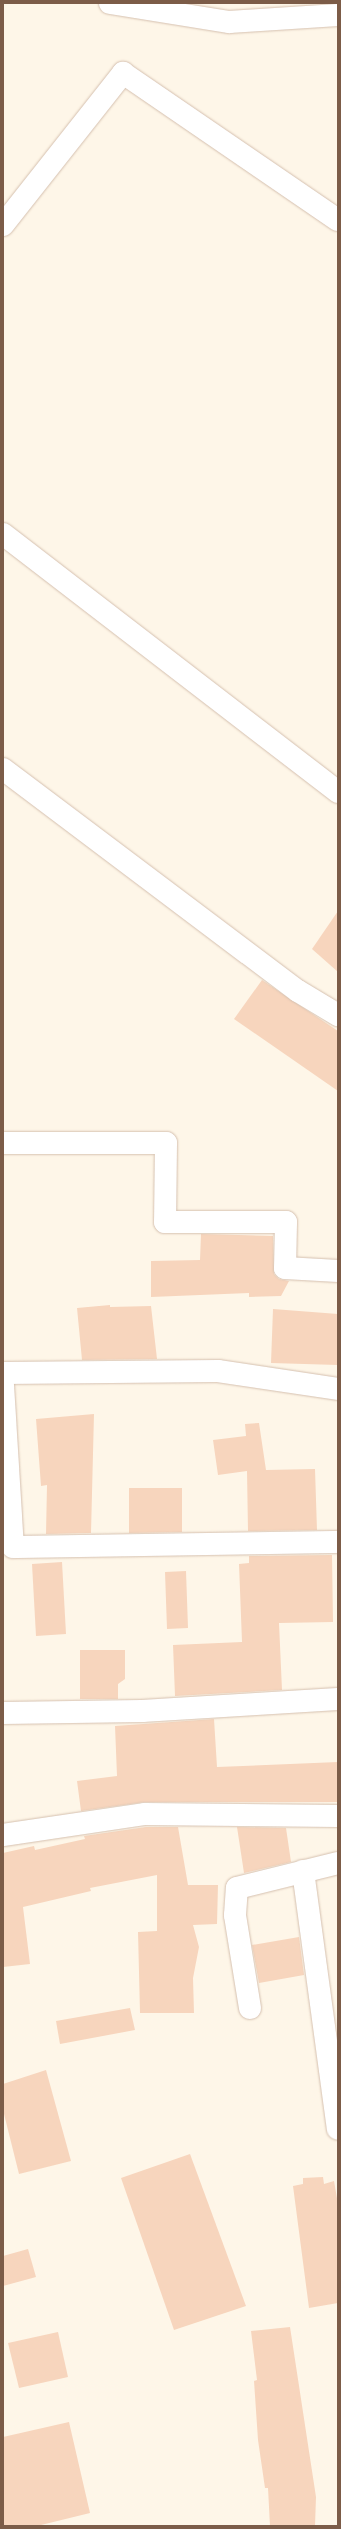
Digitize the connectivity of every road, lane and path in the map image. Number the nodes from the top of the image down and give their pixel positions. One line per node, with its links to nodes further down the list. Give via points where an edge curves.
1 (110, 3): 2 (street, via 229,22)
2 (338, 15)
3 (338, 220): 4 (street, via 123,73)
4 (3, 225)
5 (3, 534): 7 (street)
6 (3, 769): 8 (street, via 298,991)
7 (338, 792)
8 (338, 1015)
9 (3, 1143): 10 (street, via 166,1143 165,1222 286,1222 285,1268)
10 (338, 1271)
11 (3, 1373): 13 (street, via 218,1371)
12 (3, 1385): 15 (street)
13 (338, 1389)
14 (338, 1542): 15 (street)
15 (8, 1547)
16 (338, 1699): 17 (street, via 142,1711)
17 (3, 1712)
18 (338, 1816): 19 (street, via 145,1814)
19 (3, 1836)
20 (338, 1863): 21 (street)
21 (303, 1871): 22 (street, via 237,1888 236,1915); 23 (street)
22 (250, 2008)
23 (338, 2129)

